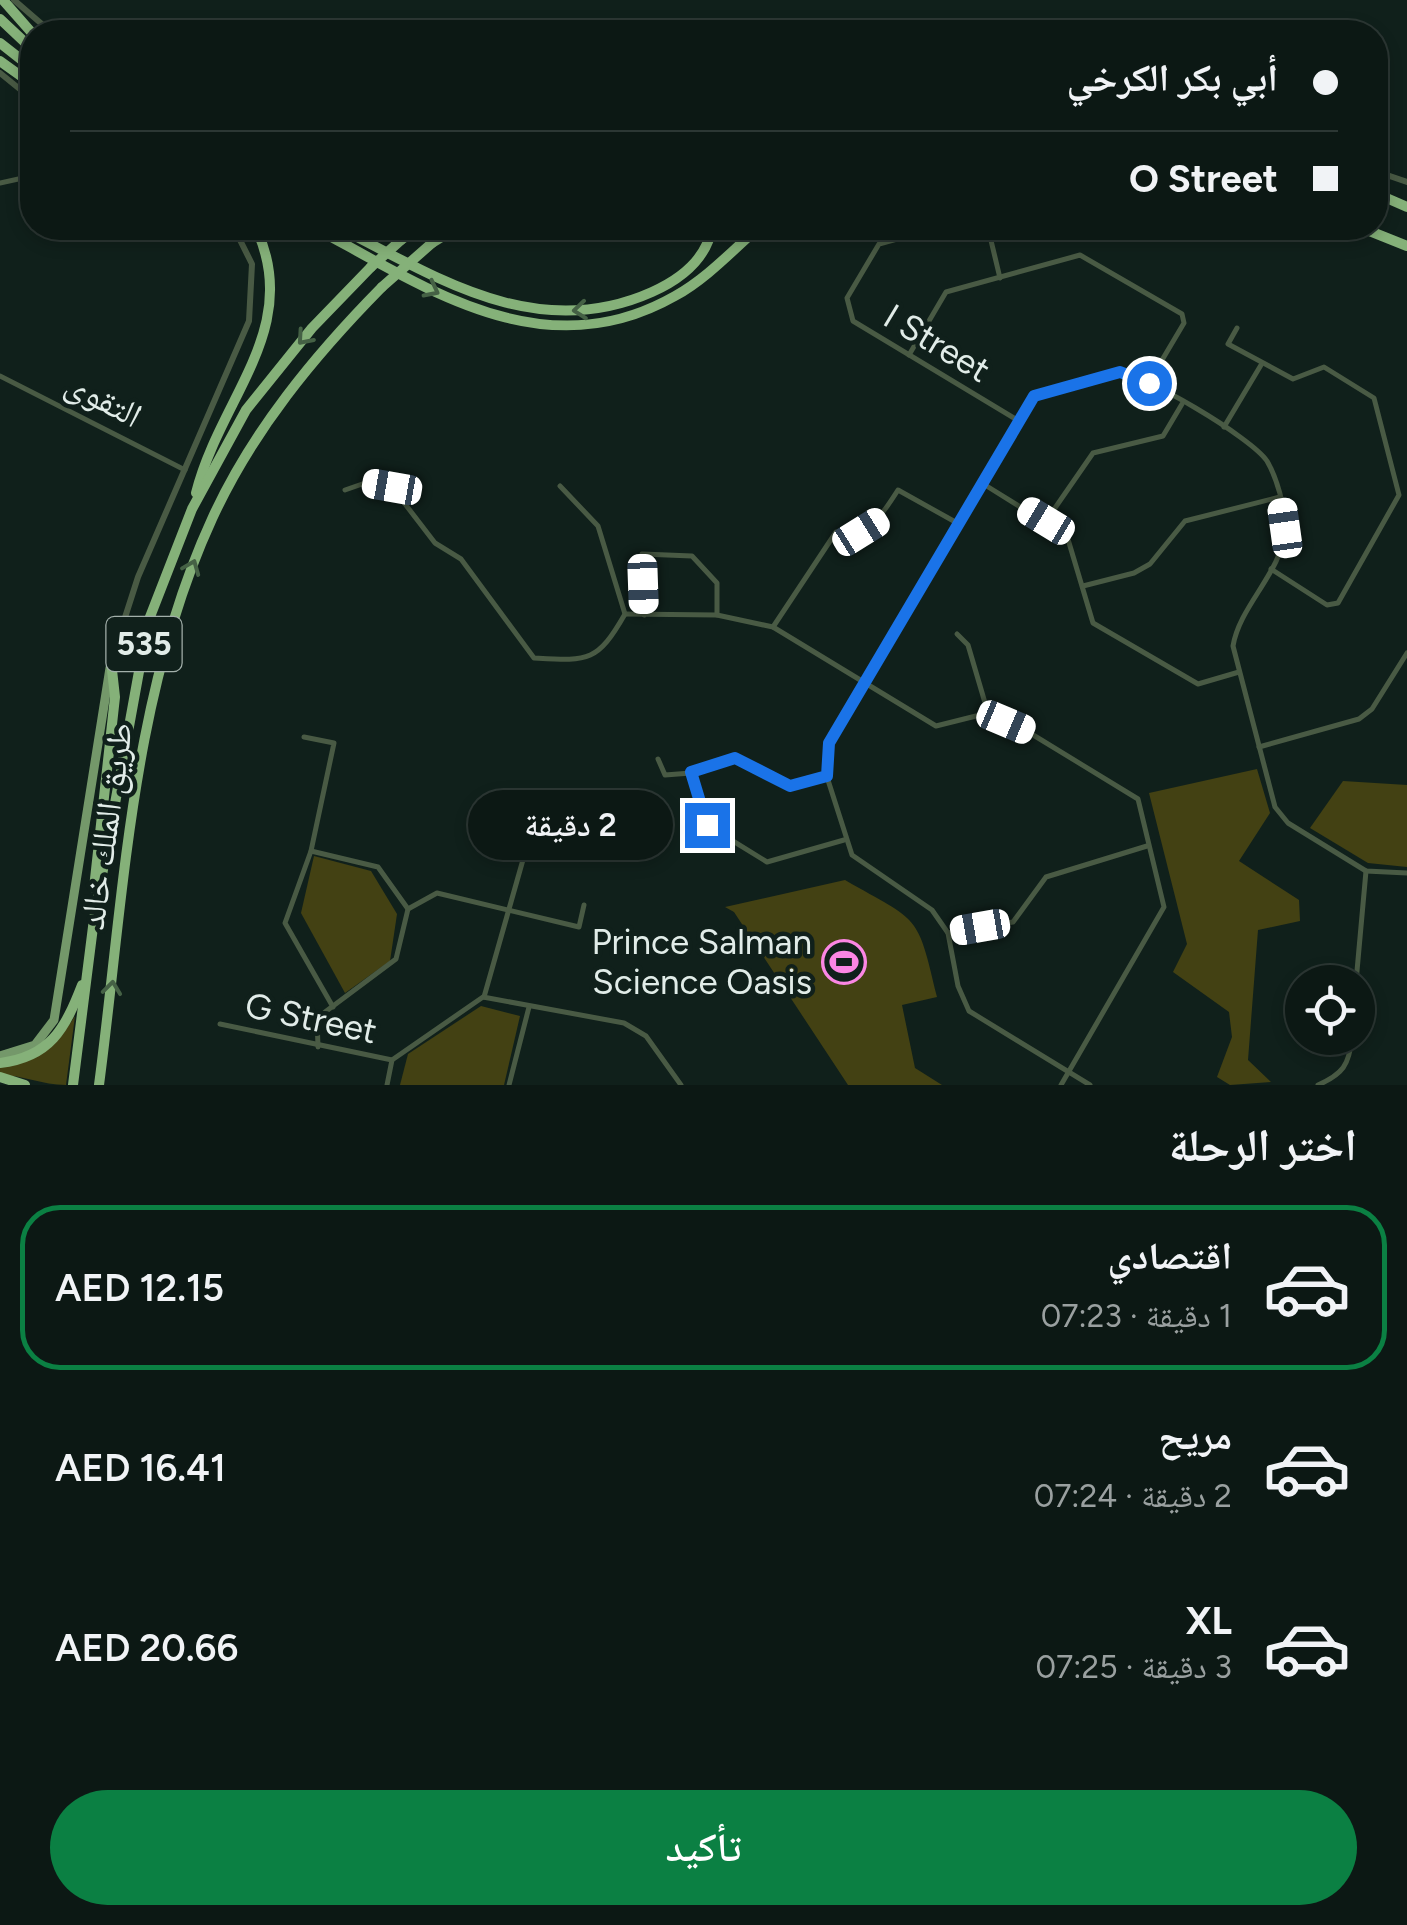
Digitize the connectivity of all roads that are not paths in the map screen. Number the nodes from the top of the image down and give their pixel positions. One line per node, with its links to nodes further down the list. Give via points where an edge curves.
1 (3, 0): 4 (highway)
2 (14, 0): 5 (street)
3 (0, 19): 6 (highway)
4 (21, 20)
5 (37, 20)
6 (20, 38)
7 (0, 42): 8 (highway)
8 (20, 58)
9 (0, 73): 10 (street)
10 (20, 89)
11 (240, 240): 30 (street, via 252,264 252,304)
12 (262, 240): 35 (highway, via 270,258 273,302 267,328 205,459)
13 (338, 240): 18 (highway, one-way to 18, via 458,304 526,323 561,325 599,322 674,297)
14 (364, 240): 17 (highway, one-way to 14, via 678,280 632,301 551,313 466,292)
15 (401, 240): 35 (highway, طريق الملك خالد / 535, one-way to 35, bridge, via 312,328 246,410)
16 (437, 240): 80 (highway, طريق الملك خالد / 535, one-way to 16, bridge, via 142,755 182,592 212,517 256,438 319,355)
17 (708, 240)
18 (743, 240)
19 (894, 240): 23 (street, I Street, via 879,244 847,298 853,321)
20 (991, 240): 21 (street)
21 (1000, 279): 23 (street, via 946,292); 26 (street, via 1080,255 1182,314 1184,324)
22 (1237, 328): 24 (street, via 1228,344)
23 (910, 355): 28 (street, I Street)
24 (1261, 364): 29 (street); 38 (street, via 1292,379 1324,367 1374,398 1399,494 1338,602 1326,604)
25 (0, 376): 30 (street, التقوى)
26 (1149, 383): 27 (street); 28 (street, via 1106,374 1034,396)
27 (1182, 404): 29 (street); 36 (street, via 1163,436 1093,454)
28 (1019, 421): 31 (street)
29 (1224, 427): 34 (street, via 1250,441 1268,462)
30 (185, 470): 46 (street, via 138,577)
31 (984, 484): 36 (street); 37 (street)
32 (560, 486): 40 (street, via 598,526)
33 (345, 490): 40 (street, via 368,482 392,487 434,543 461,559 534,658 584,661 606,646)
34 (1280, 497): 38 (street, via 1285,528); 39 (street, via 1185,521 1150,564)
35 (192, 509): 64 (highway, طريق الملك خالد / 535, via 148,622)
36 (1046, 521): 39 (street, via 1067,536)
37 (959, 524): 43 (street, via 898,490 879,520 861,532 836,532); 48 (street)
38 (1270, 568): 47 (street, via 1236,628)
39 (1083, 586): 47 (street, via 1093,622 1198,684)
40 (625, 614): 41 (street)
41 (644, 615): 42 (street); 42 (street, via 642,554 692,556 717,584)
42 (716, 615): 43 (street)
43 (773, 627): 48 (street)
44 (957, 634): 49 (street, via 968,646)
45 (1407, 653): 51 (street, via 1359,720)
46 (112, 660): 64 (highway); 74 (main road, via 54,1020 35,1045)
47 (1240, 672): 51 (street)
48 (864, 682): 49 (street, via 936,726); 54 (street, via 829,743)
49 (988, 714): 57 (street, via 1138,799)
50 (304, 736): 58 (street, via 334,743)
51 (1260, 747): 59 (street, via 1282,817)
52 (658, 758): 53 (street, via 665,775)
53 (691, 772): 54 (street, via 735,758 790,786); 56 (street, via 707,825 767,862)
54 (827, 776): 56 (street)
55 (510, 817): 63 (street, via 534,822)
56 (844, 840): 65 (street, via 852,855 932,910)
57 (1147, 846): 65 (street, via 1046,877 1012,922); 76 (street, via 1164,907)
58 (311, 851): 62 (street, via 378,867); 70 (street, via 285,923)
59 (1366, 870): 60 (street); 66 (street)
60 (1407, 873)
61 (584, 905): 63 (street, via 579,926)
62 (408, 909): 63 (street, via 437,893); 70 (street, via 396,959)
63 (509, 912): 68 (street)
64 (94, 919): 67 (highway, طريق الملك خالد / 535)
65 (948, 933): 76 (street, via 969,1011)
66 (1358, 965)
67 (88, 970): 74 (highway, via 58,1038 35,1054); 79 (highway, طريق الملك خالد / 535)
68 (483, 998): 69 (street); 75 (street)
69 (529, 1006): 82 (street); 83 (street, via 624,1023 646,1036)
70 (333, 1008): 72 (street, via 316,1018)
71 (220, 1024): 72 (street, G Street)
72 (318, 1048): 75 (street, G Street)
73 (1351, 1055): 86 (street, via 1341,1073)
74 (0, 1060)
75 (392, 1060): 81 (street)
76 (1069, 1073): 84 (street); 85 (street)
77 (0, 1078): 78 (highway)
78 (25, 1085)
79 (73, 1085)
80 (99, 1085)
81 (388, 1085)
82 (509, 1085)
83 (681, 1085)
84 (1061, 1085)
85 (1090, 1085)
86 (1318, 1085)

